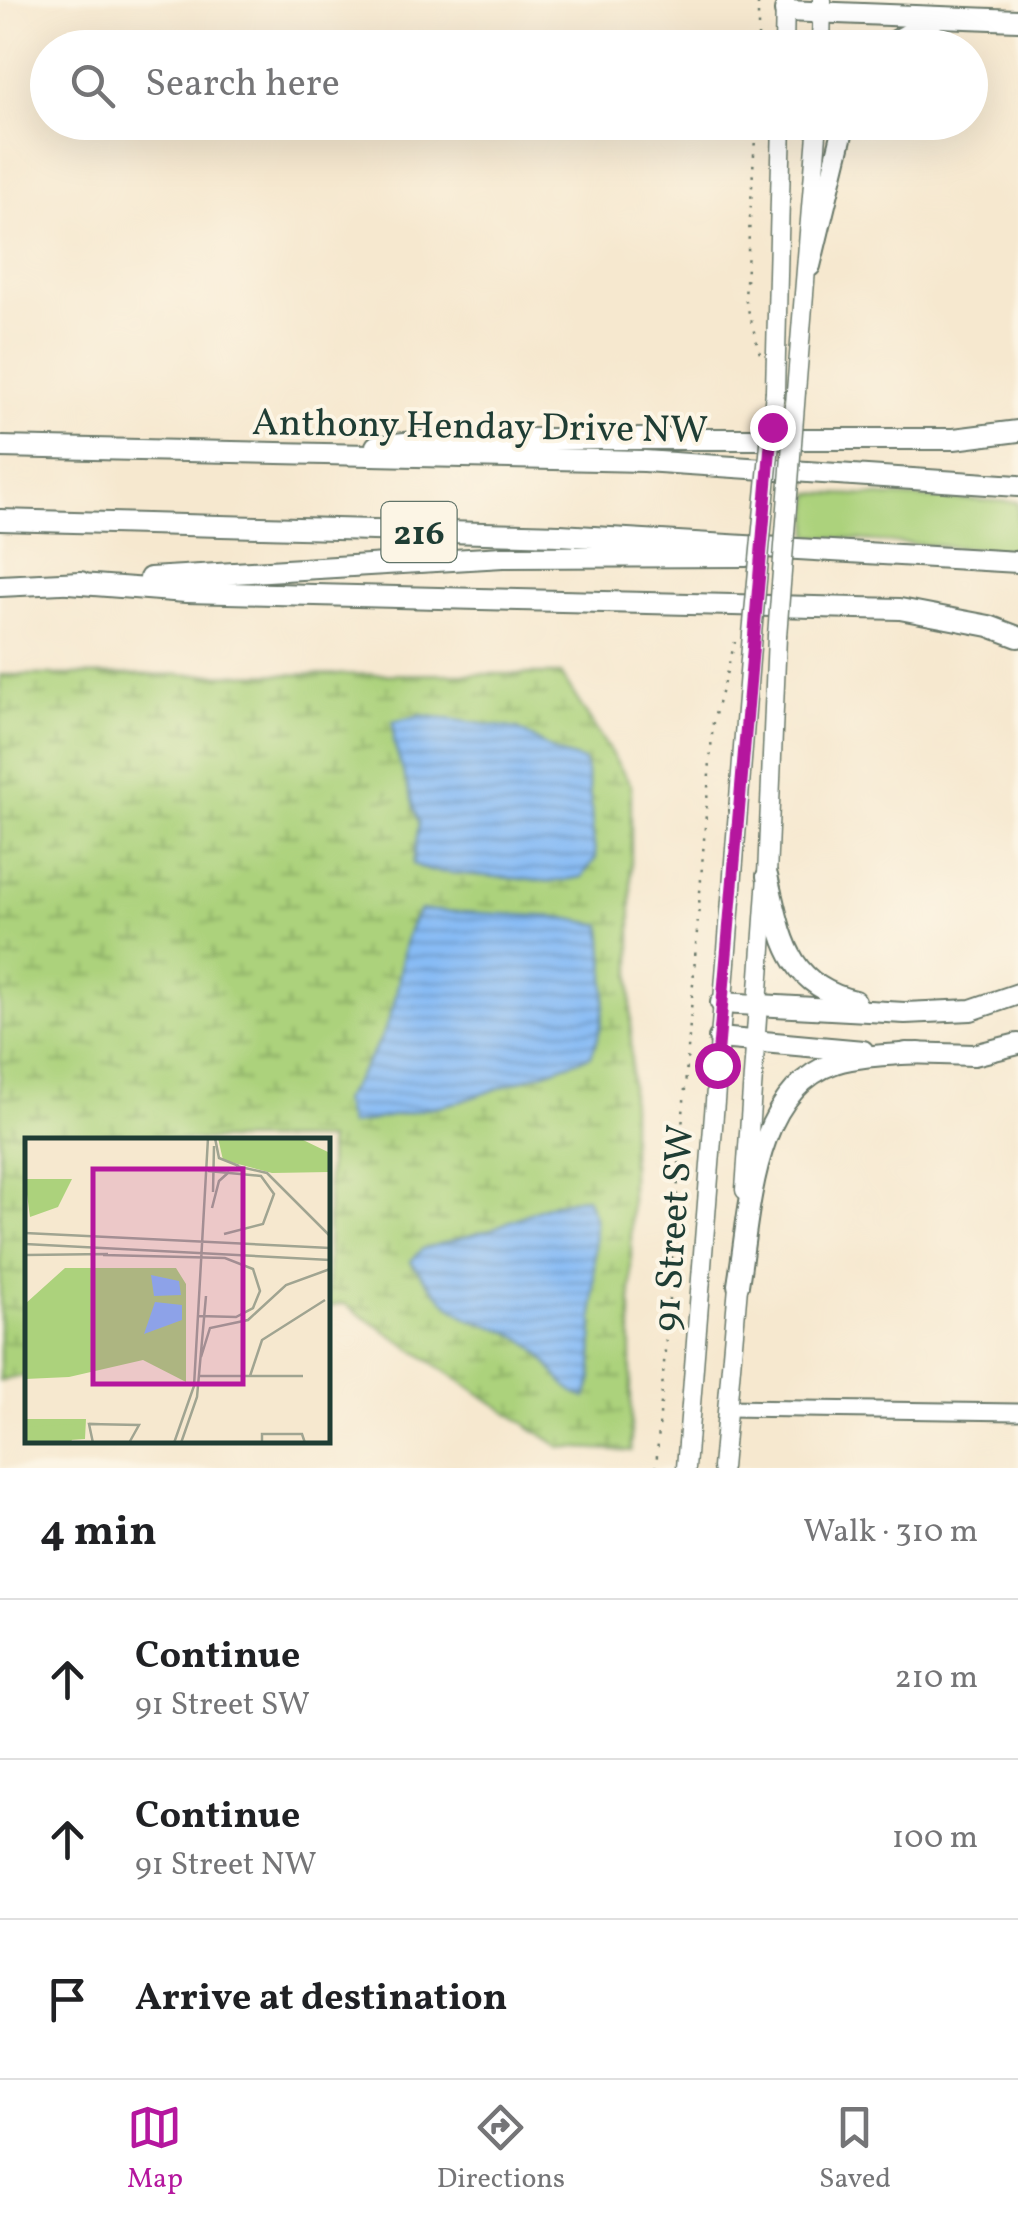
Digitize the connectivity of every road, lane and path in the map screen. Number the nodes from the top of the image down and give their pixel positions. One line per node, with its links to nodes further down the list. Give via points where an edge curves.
1 (758, 0): 6 (path)
2 (785, 6): 3 (highway)
3 (822, 6): 4 (highway)
4 (943, 14): 5 (highway); 7 (highway)
5 (1018, 20)
6 (758, 30)
7 (914, 30)
8 (755, 140): 13 (path, via 745,298)
9 (782, 140): 23 (main road, 91 Street SW, bridge, via 775,391)
10 (817, 140): 12 (main road, 91 Street SW)
11 (841, 140): 12 (highway)
12 (810, 266): 25 (main road, 91 Street SW, bridge, via 777,636)
13 (760, 357)
14 (1018, 431): 16 (highway, via 853,442 443,439)
15 (0, 447): 16 (highway, Anthony Henday Drive NW / 216)
16 (297, 456): 17 (highway, Anthony Henday Drive NW / 216, via 644,461)
17 (1018, 486)
18 (0, 520): 19 (highway, 216, via 560,535)
19 (837, 550): 20 (highway, 216); 21 (highway, via 704,559 430,560)
20 (1018, 562)
21 (68, 583): 22 (highway); 24 (highway, via 186,592 900,609)
22 (0, 586)
23 (744, 632): 27 (main road, 91 Street SW); 37 (path, via 713,722)
24 (1018, 637)
25 (767, 876): 28 (main road, 91 Street SW); 29 (highway, via 787,954 807,979 833,996)
26 (1018, 994): 29 (highway, via 971,1010)
27 (721, 1003): 28 (highway); 30 (main road, 91 Street SW)
28 (758, 1004): 29 (highway); 31 (main road, 91 Street SW)
29 (905, 1013)
30 (719, 1038): 31 (highway); 38 (main road, 91 Street SW)
31 (756, 1039): 33 (highway); 34 (main road, 91 Street SW)
32 (1018, 1044): 33 (highway, via 974,1055)
33 (919, 1053): 34 (highway, via 833,1064 798,1084 774,1118 756,1176)
34 (738, 1285): 35 (main road, 91 Street SW)
35 (727, 1408): 36 (lane); 39 (main road, 91 Street SW)
36 (1018, 1412)
37 (656, 1468)
38 (686, 1468)
39 (722, 1468)

